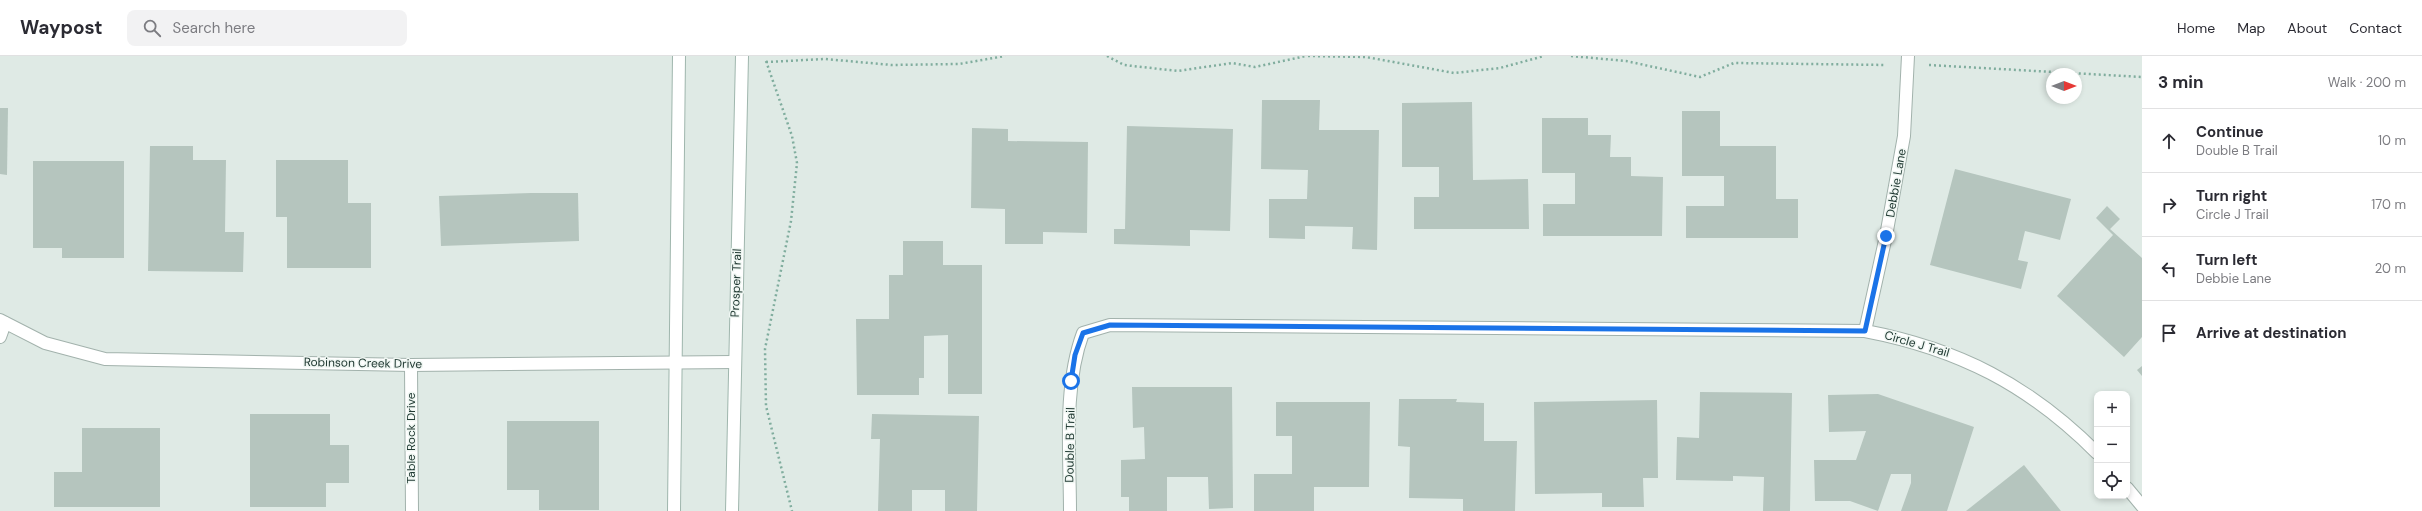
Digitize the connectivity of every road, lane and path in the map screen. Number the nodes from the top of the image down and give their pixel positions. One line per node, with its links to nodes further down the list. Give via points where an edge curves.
1 (679, 56): 16 (street)
2 (742, 56): 17 (street, Prosper Trail)
3 (765, 56): 10 (path)
4 (1005, 56): 10 (path, via 959,64 892,65 825,59)
5 (1107, 56): 6 (path, via 1124,64 1178,71 1232,63 1255,67)
6 (1307, 56): 7 (path, via 1366,57 1454,73 1500,68)
7 (1544, 56)
8 (1571, 56): 9 (path, via 1626,61 1700,76 1734,63)
9 (1908, 60): 11 (path); 13 (street, Debbie Lane, via 1904,136)
10 (766, 62): 25 (path, via 792,136 797,163 791,221 765,349 766,406)
11 (2142, 77)
12 (3, 321): 15 (street); 18 (street, Robinson Creek Drive, via 45,343 105,359)
13 (1865, 331): 14 (street, Circle J Trail, via 1134,324 1110,325); 19 (street, Circle J Trail, via 1906,339 1982,367 2026,393 2067,423)
14 (1083, 333): 26 (street, Double B Trail, via 1075,355 1071,381)
15 (0, 337)
16 (674, 361): 17 (street, Robinson Creek Drive); 18 (street, Robinson Creek Drive); 23 (street)
17 (734, 362): 24 (street, Prosper Trail)
18 (411, 365): 22 (street, Table Rock Drive)
19 (2094, 449)
20 (2130, 492): 21 (street)
21 (2142, 506)
22 (412, 511)
23 (674, 511)
24 (732, 511)
25 (792, 511)
26 (1070, 511)

